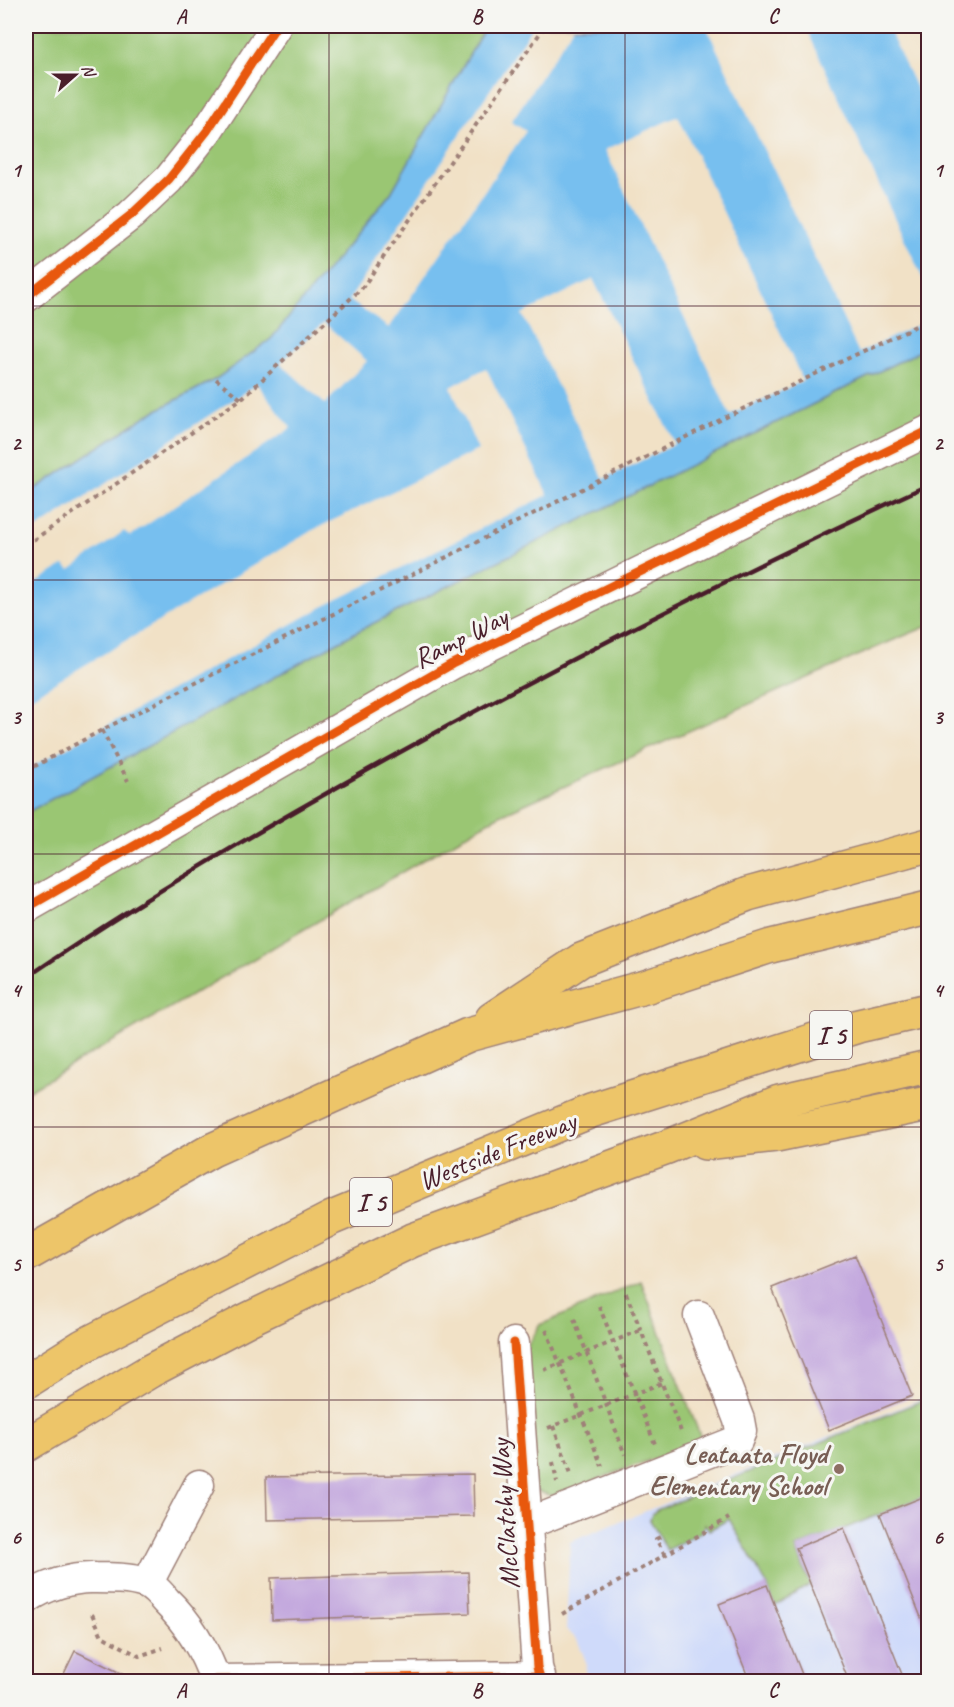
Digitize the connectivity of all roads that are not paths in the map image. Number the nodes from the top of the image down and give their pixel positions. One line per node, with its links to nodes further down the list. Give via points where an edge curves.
1 (276, 26): 2 (street, via 207,131 169,179 131,215)
2 (26, 297)
3 (928, 431): 5 (street, Ramp Way, via 452,664)
4 (928, 845): 8 (highway, via 748,894 581,960)
5 (26, 908)
6 (928, 908): 8 (highway, via 771,946 645,987)
7 (928, 1010): 15 (highway, Westside Freeway / I 5, via 858,1026 591,1111 536,1133 332,1218 82,1346)
8 (468, 1035): 12 (highway, via 212,1150)
9 (928, 1067): 11 (highway, via 779,1101)
10 (928, 1104): 11 (highway, via 776,1135)
11 (667, 1147): 16 (highway, via 413,1240 150,1371)
12 (26, 1255)
13 (699, 1316): 18 (street, via 739,1420 741,1431 736,1441)
14 (514, 1343): 18 (street, McClatchy Way)
15 (26, 1382)
16 (26, 1446)
17 (199, 1485): 19 (street)
18 (527, 1524): 21 (street, McClatchy Way)
19 (147, 1584): 20 (street, via 124,1578 89,1578 65,1581); 22 (street, via 182,1616 203,1647)
20 (26, 1599)
21 (540, 1679): 22 (street)
22 (216, 1681)

